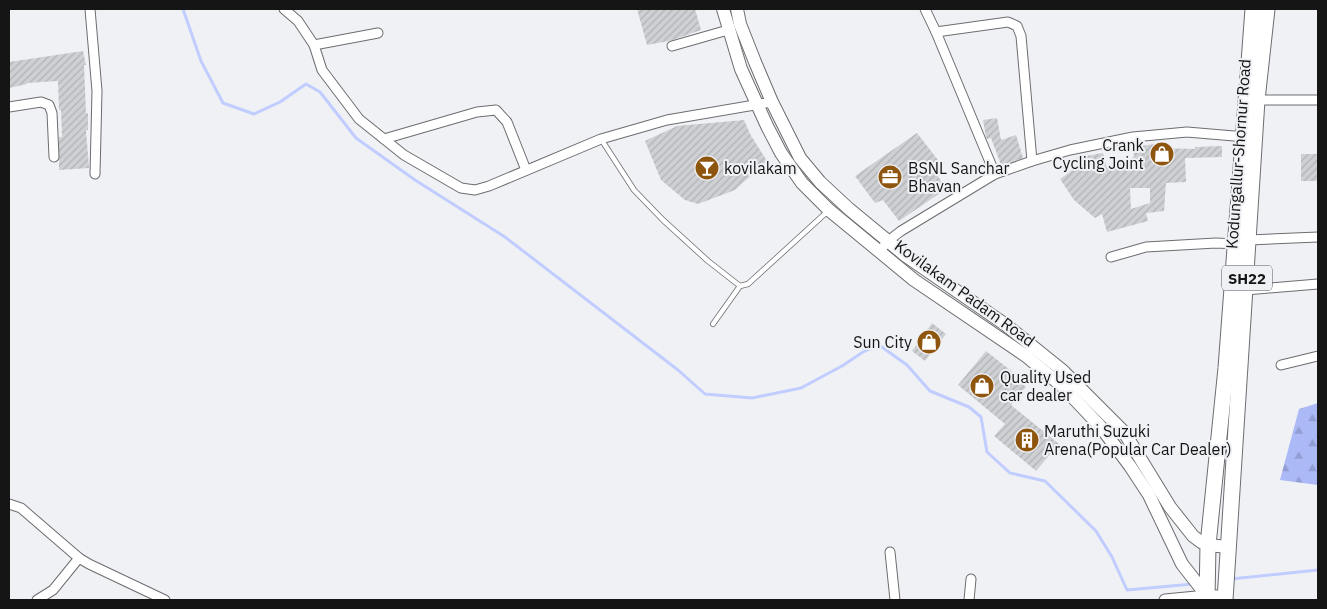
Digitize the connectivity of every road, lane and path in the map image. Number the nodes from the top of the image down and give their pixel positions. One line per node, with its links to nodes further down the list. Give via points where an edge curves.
1 (90, 9): 24 (street, via 97,91)
2 (284, 9): 11 (street, via 298,21)
3 (723, 9): 8 (main road, Kovilakam Padam Road)
4 (737, 9): 15 (main road, Kovilakam Padam Road, via 754,62)
5 (925, 9): 9 (street)
6 (1253, 9): 18 (main road, Kodungallur-Shornur Road / SH22)
7 (1267, 9): 13 (main road, Kodungallur-Shornur Road / SH22)
8 (728, 30): 12 (street); 16 (main road, Kovilakam Padam Road)
9 (936, 32): 22 (street, via 1008,22 1017,26 1021,36); 25 (street)
10 (378, 33): 11 (street)
11 (314, 45): 19 (street, via 322,70 359,119)
12 (672, 46)
13 (1257, 100): 14 (street); 18 (main road, Kodungallur-Shornur Road / SH22)
14 (1318, 100)
15 (772, 102): 16 (street); 28 (main road, Kovilakam Padam Road, via 800,158 820,182)
16 (757, 105): 20 (street, via 667,120); 26 (main road, Kovilakam Padam Road, via 781,153 802,184)
17 (9, 106): 21 (street, via 41,102 48,105 52,113)
18 (1249, 137): 22 (street, via 1186,132 1133,137); 29 (main road, Kodungallur-Shornur Road / SH22)
19 (384, 139): 23 (street, via 404,155 461,188 475,190); 23 (street, via 477,112 496,110 507,122)
20 (601, 139): 23 (street); 33 (lane, via 634,190 662,220)
21 (54, 157)
22 (1032, 160): 25 (street)
23 (526, 170)
24 (95, 174)
25 (995, 174): 28 (street)
26 (829, 210): 30 (main road, Kovilakam Padam Road); 33 (lane, via 748,284)
27 (1318, 237): 29 (street)
28 (888, 241): 30 (street); 39 (main road, Kovilakam Padam Road, via 1006,325 1090,396 1124,432 1183,526)
29 (1242, 242): 31 (street, via 1146,248); 34 (main road, Kodungallur-Shornur Road / SH22); 39 (main road, Kodungallur-Shornur Road / SH22)
30 (879, 252): 43 (main road, Kovilakam Padam Road, via 914,280 1026,356 1062,387 1100,426 1130,466 1182,564)
31 (1111, 257)
32 (1318, 284): 34 (street)
33 (740, 286): 35 (lane)
34 (1246, 290): 40 (main road, Kodungallur-Shornur Road / SH22)
35 (713, 324)
36 (1318, 356): 37 (street)
37 (1281, 365)
38 (9, 504): 42 (street, via 21,508)
39 (1208, 545): 40 (main road, Kovilakam Padam Road); 43 (main road, Kodungallur-Shornur Road / SH22)
40 (1228, 547): 46 (main road, Kodungallur-Shornur Road / SH22)
41 (890, 552): 49 (street)
42 (78, 558): 47 (street, via 53,590); 48 (street)
43 (1200, 576): 45 (main road, Kodungallur-Shornur Road / SH22)
44 (971, 579): 50 (street)
45 (1206, 595): 46 (main road); 51 (street)
46 (1225, 596)
47 (37, 600)
48 (165, 600)
49 (894, 600)
50 (969, 600)
51 (1165, 600)

